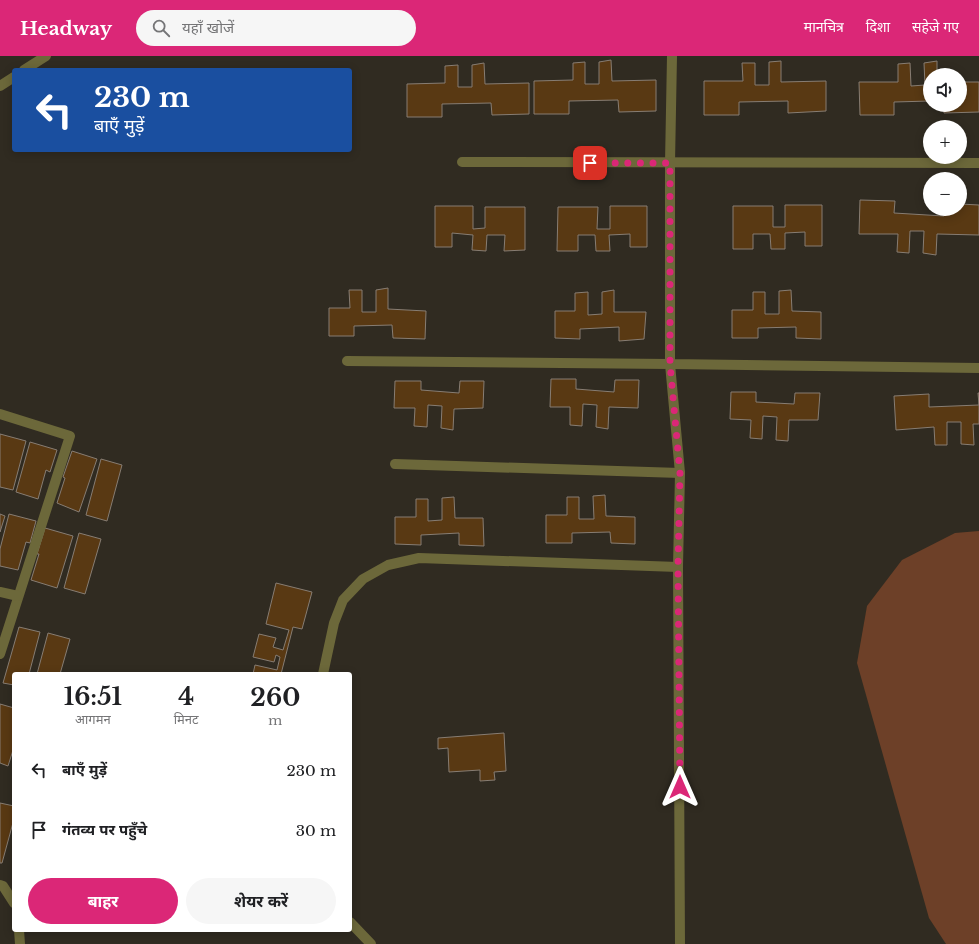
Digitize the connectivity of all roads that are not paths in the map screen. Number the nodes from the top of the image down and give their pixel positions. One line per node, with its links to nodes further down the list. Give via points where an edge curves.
1 (46, 56): 3 (street)
2 (672, 56): 7 (street)
3 (27, 68)
4 (12, 78): 5 (street)
5 (0, 86)
6 (462, 162): 7 (street)
7 (670, 163): 8 (street); 10 (street)
8 (979, 163)
9 (347, 361): 10 (street)
10 (670, 364): 11 (street); 14 (street)
11 (979, 368)
12 (0, 414): 17 (street, via 70,436)
13 (395, 464): 14 (street)
14 (680, 473): 15 (street)
15 (678, 567): 19 (street, via 419,558 388,565 364,579 343,600 334,623); 26 (street)
16 (0, 592): 17 (street)
17 (18, 596): 18 (street)
18 (0, 654)
19 (323, 672)
20 (0, 885): 21 (street)
21 (12, 900)
22 (352, 924): 25 (street)
23 (19, 932): 24 (street)
24 (20, 944)
25 (371, 944)
26 (680, 944)

